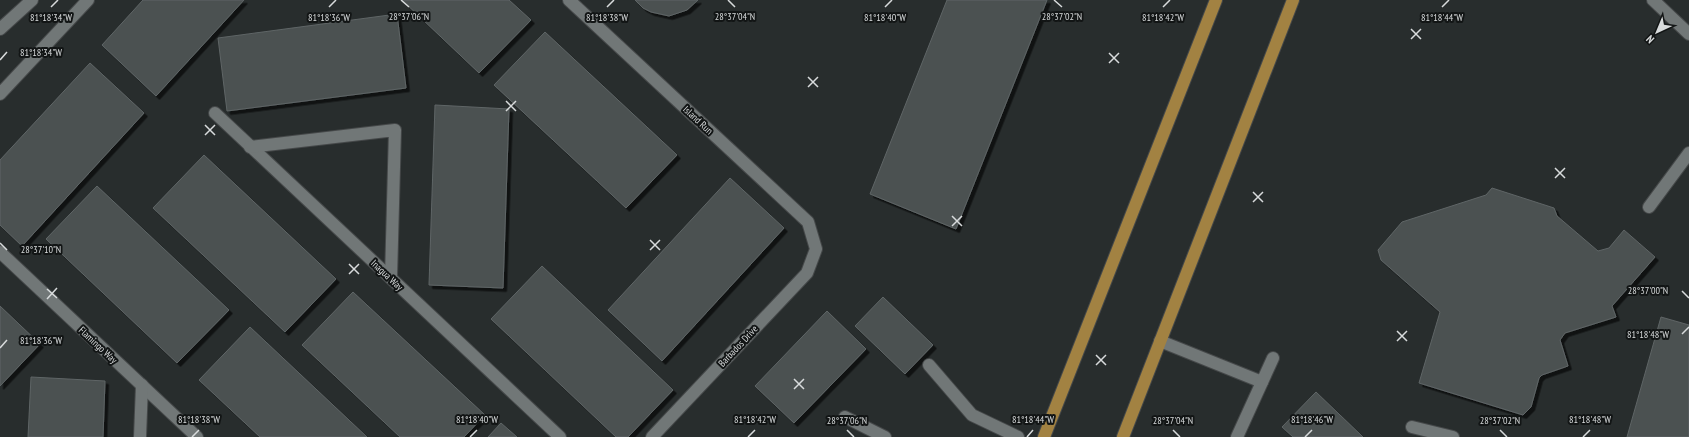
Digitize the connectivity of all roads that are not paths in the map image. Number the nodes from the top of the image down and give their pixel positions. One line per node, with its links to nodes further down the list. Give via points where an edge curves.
1 (32, 0): 7 (street)
2 (88, 0): 9 (street)
3 (569, 0): 14 (street, Island Run, via 808,222)
4 (1216, 0): 30 (main road)
5 (1293, 0): 17 (main road)
6 (1653, 0): 8 (street)
7 (0, 30)
8 (1689, 34)
9 (0, 94)
10 (215, 113): 11 (street, Inagua Way)
11 (250, 147): 16 (street, Inagua Way); 16 (street, via 395,130)
12 (1689, 153): 13 (street)
13 (1649, 207)
14 (816, 248): 27 (street, Barbados Drive, via 807,273)
15 (0, 252): 21 (street, Flamingo Way)
16 (391, 278): 26 (street, Inagua Way)
17 (1160, 341): 20 (street); 31 (main road)
18 (1273, 358): 20 (street)
19 (929, 365): 29 (street, via 972,415)
20 (1262, 382): 32 (street)
21 (142, 385): 24 (street); 25 (street, Flamingo Way)
22 (845, 417): 28 (street)
23 (1412, 426): 33 (street)
24 (140, 437)
25 (197, 437)
26 (560, 437)
27 (652, 437)
28 (885, 437)
29 (1018, 437)
30 (1044, 437)
31 (1123, 437)
32 (1237, 437)
33 (1453, 437)

